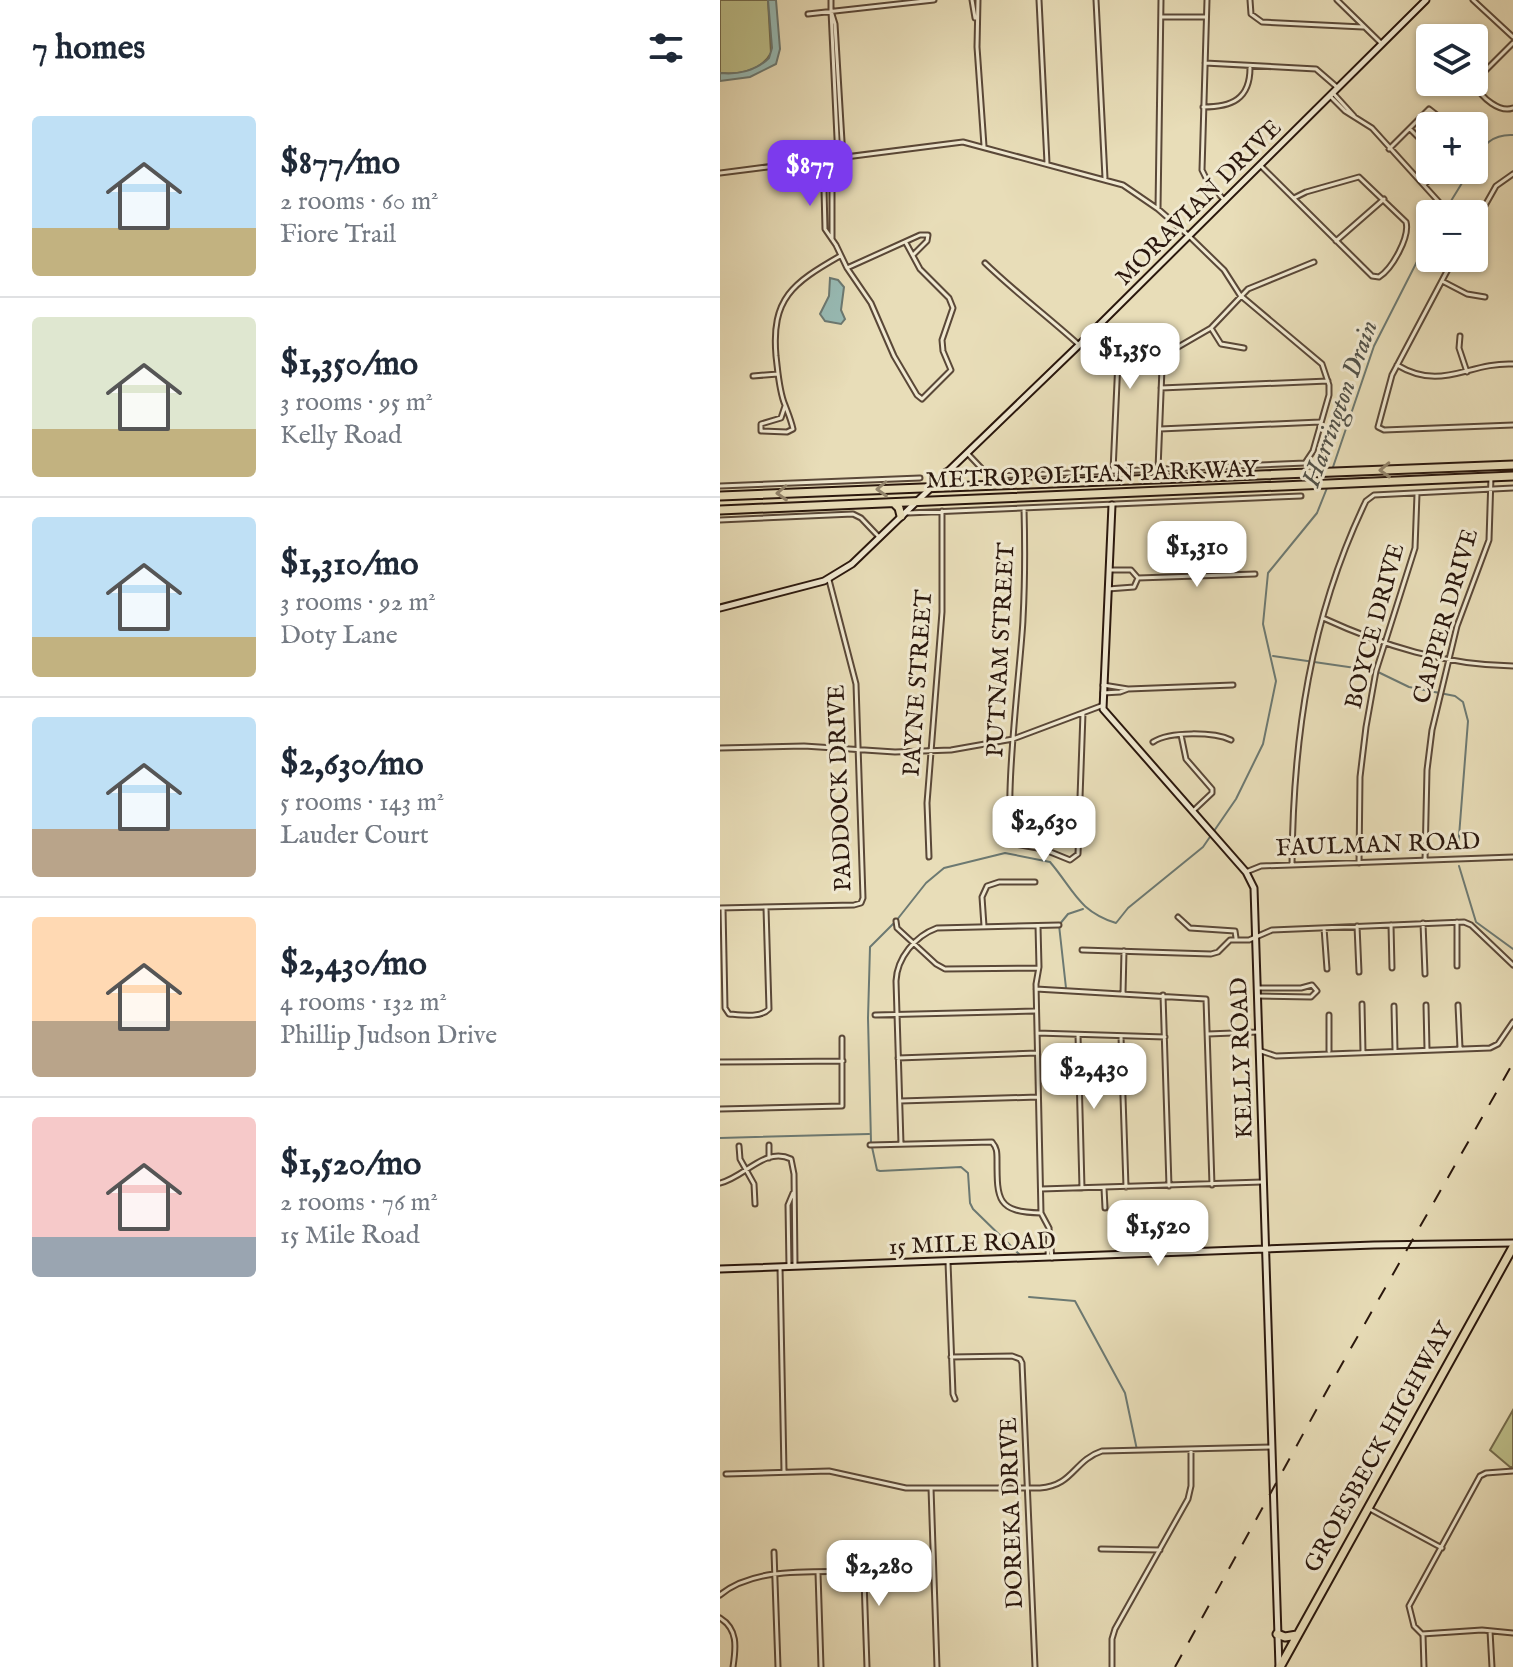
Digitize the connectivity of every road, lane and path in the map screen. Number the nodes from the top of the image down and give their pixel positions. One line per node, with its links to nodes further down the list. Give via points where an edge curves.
1 (831, 0): 14 (street)
2 (934, 0): 13 (street)
3 (972, 0): 18 (street)
4 (978, 0): 18 (street)
5 (1039, 0): 37 (street)
6 (1096, 0): 41 (street)
7 (1161, 0): 16 (street)
8 (1207, 0): 17 (street)
9 (1250, 0): 19 (street, via 1254,18 1267,23)
10 (1337, 0): 19 (street)
11 (1426, 0): 21 (street, MORAVIAN DRIVE)
12 (1473, 0): 20 (street)
13 (901, 2): 14 (street)
14 (831, 11): 15 (street); 34 (street)
15 (808, 14)
16 (1162, 17): 17 (street); 48 (street)
17 (1207, 17): 22 (street)
18 (976, 22): 32 (street)
19 (1363, 27): 21 (street)
20 (1513, 40): 24 (street)
21 (1382, 44): 25 (street, MORAVIAN DRIVE)
22 (1205, 63): 23 (street); 27 (street)
23 (1250, 66): 25 (street, via 1316,69); 27 (street, via 1249,85 1237,99 1225,107)
24 (1488, 67)
25 (1334, 92): 33 (street, via 1345,111 1372,128); 38 (street, MORAVIAN DRIVE)
26 (1486, 96): 28 (street, via 1500,109)
27 (1203, 107): 47 (street, via 1203,174)
28 (1513, 108)
29 (1416, 123): 30 (street)
30 (1410, 129): 31 (street); 33 (street)
31 (1416, 135)
32 (984, 146): 34 (street, via 956,143); 37 (street)
33 (1389, 149): 42 (street)
34 (840, 159): 35 (street)
35 (829, 160): 36 (street); 50 (street)
36 (819, 162): 39 (street); 50 (street, via 823,221)
37 (1047, 163): 41 (street)
38 (1260, 165): 43 (street); 47 (street, MORAVIAN DRIVE)
39 (720, 173)
40 (1513, 174): 46 (street, via 1496,186)
41 (1105, 178): 48 (street)
42 (1423, 186): 45 (street)
43 (1294, 198): 44 (street, via 1357,177); 51 (street)
44 (1384, 199): 51 (street); 51 (street, via 1408,231 1386,272 1377,277 1366,272)
45 (1437, 200)
46 (1488, 200)
47 (1225, 201): 49 (street, MORAVIAN DRIVE)
48 (1158, 209): 49 (street)
49 (1189, 236): 60 (street, via 1227,273); 63 (street, MORAVIAN DRIVE)
50 (832, 239): 54 (street)
51 (1336, 241)
52 (906, 243): 53 (street); 53 (street, via 928,235); 57 (street)
53 (913, 255): 57 (street, via 952,304 953,314 942,340 952,369 922,399)
54 (840, 256): 57 (street); 70 (street, via 807,275 785,296 774,333)
55 (1314, 262): 60 (street)
56 (985, 263): 65 (street)
57 (847, 268)
58 (1447, 272): 59 (street)
59 (1442, 281): 61 (street); 68 (street)
60 (1240, 295): 62 (street); 72 (street, via 1320,360)
61 (1485, 297)
62 (1211, 328): 66 (street, via 1222,344); 73 (street, via 1166,354)
63 (1094, 330): 65 (street, MORAVIAN DRIVE); 82 (street, via 1118,360)
64 (1460, 336): 69 (street)
65 (1079, 345): 78 (street, MORAVIAN DRIVE)
66 (1244, 348)
67 (1513, 364): 69 (street)
68 (1397, 365): 69 (street, via 1430,377); 76 (street, via 1378,428)
69 (1467, 372)
70 (778, 374): 71 (street); 74 (street)
71 (753, 376)
72 (1328, 381): 73 (street); 75 (street)
73 (1161, 388): 77 (street)
74 (785, 406): 74 (street, via 791,431 761,431 761,424 781,418)
75 (1322, 422): 77 (street); 81 (street, via 1309,461 1301,464)
76 (1513, 425)
77 (1160, 429): 81 (street)
78 (967, 453): 82 (street, via 996,476); 83 (street, MORAVIAN DRIVE)
79 (1513, 465): 80 (main road, METROPOLITAN PARKWAY)
80 (1436, 468): 87 (main road); 88 (main road, METROPOLITAN PARKWAY, one-way to 88)
81 (1158, 469): 82 (street)
82 (1113, 471)
83 (946, 473): 90 (main road); 91 (street, MORAVIAN DRIVE)
84 (1513, 476): 85 (main road, METROPOLITAN PARKWAY)
85 (1491, 477): 87 (main road, METROPOLITAN PARKWAY); 93 (street, CAPPER DRIVE)
86 (920, 478): 89 (street)
87 (1433, 480): 98 (main road, METROPOLITAN PARKWAY)
88 (1008, 484): 90 (main road, METROPOLITAN PARKWAY); 98 (main road)
89 (720, 486)
90 (954, 486): 91 (main road, METROPOLITAN PARKWAY)
91 (931, 487): 94 (main road, METROPOLITAN PARKWAY, one-way to 94); 99 (street, MORAVIAN DRIVE)
92 (1513, 488): 93 (street)
93 (1491, 489): 95 (street); 117 (street, CAPPER DRIVE, via 1489,540)
94 (844, 491): 96 (main road, METROPOLITAN PARKWAY, one-way to 96); 101 (main road)
95 (1417, 493): 115 (street, via 1369,496); 116 (street, BOYCE DRIVE, via 1415,548)
96 (720, 496)
97 (1301, 496): 102 (street)
98 (1004, 498): 99 (main road, METROPOLITAN PARKWAY)
99 (916, 502): 100 (main road, METROPOLITAN PARKWAY); 106 (street, MORAVIAN DRIVE)
100 (894, 503): 101 (main road, METROPOLITAN PARKWAY); 106 (main road)
101 (839, 505): 104 (main road, METROPOLITAN PARKWAY)
102 (1112, 505): 103 (street); 109 (street)
103 (1024, 508): 105 (street); 126 (street, PUTNAM STREET, via 1024,607)
104 (720, 510)
105 (942, 511): 106 (street); 131 (street, PAYNE STREET, via 942,612)
106 (903, 515): 108 (street, MORAVIAN DRIVE)
107 (720, 520): 108 (street, via 853,514)
108 (880, 537): 112 (street, MORAVIAN DRIVE)
109 (1109, 570): 111 (street, via 1131,570); 113 (street)
110 (1255, 574): 111 (street)
111 (1138, 578): 113 (street, via 1131,588)
112 (829, 579): 114 (street, MORAVIAN DRIVE); 130 (street, PADDOCK DRIVE, via 856,684)
113 (1108, 589): 119 (street)
114 (720, 608)
115 (1323, 618): 116 (street); 137 (street, via 1299,723)
116 (1384, 644): 117 (street); 136 (street, BOYCE DRIVE, via 1362,758)
117 (1447, 661): 118 (street); 135 (street, CAPPER DRIVE, via 1428,760)
118 (1513, 666)
119 (1103, 685): 121 (street); 122 (street)
120 (1233, 685): 121 (street)
121 (1128, 689): 122 (street)
122 (1103, 693): 123 (street)
123 (1103, 706): 124 (street); 132 (street, KELLY ROAD)
124 (1083, 713): 126 (street); 126 (street, PUTNAM STREET, via 1076,857 1067,859 1013,842)
125 (1181, 735): 127 (street); 128 (street); 132 (street, via 1186,759 1212,789)
126 (1013, 739): 131 (street)
127 (1231, 740)
128 (1153, 742)
129 (720, 748): 130 (street)
130 (859, 750): 131 (street); 141 (street, PADDOCK DRIVE, via 861,903)
131 (930, 752): 133 (street, PAYNE STREET)
132 (1193, 811): 138 (street, KELLY ROAD)
133 (929, 857)
134 (1513, 857): 135 (street, FAULMAN ROAD)
135 (1425, 860): 136 (street, FAULMAN ROAD)
136 (1359, 863): 137 (street, FAULMAN ROAD)
137 (1292, 865): 138 (street, FAULMAN ROAD)
138 (1246, 872): 153 (street, KELLY ROAD, via 1254,888)
139 (1035, 882): 149 (street, via 987,886 982,897)
140 (722, 908): 141 (street); 141 (street, via 727,1012 747,1015 768,1012)
141 (766, 908)
142 (1178, 917): 152 (street, via 1190,928 1235,931)
143 (896, 921): 154 (street)
144 (1457, 922): 145 (street); 157 (street, via 1471,925); 158 (street)
145 (1423, 923): 148 (street); 163 (street)
146 (1038, 924): 147 (street); 149 (street); 159 (street)
147 (1059, 925)
148 (1391, 925): 150 (street); 160 (street)
149 (984, 926): 154 (street, via 937,928)
150 (1357, 926): 151 (street); 162 (street)
151 (1324, 928): 153 (street, via 1272,930); 161 (street)
152 (1236, 938): 153 (street); 156 (street, via 1214,954)
153 (1256, 938): 165 (street, KELLY ROAD)
154 (914, 944): 159 (street, via 950,970); 174 (street, via 897,968)
155 (1082, 950): 156 (street)
156 (1124, 951): 166 (street)
157 (1513, 965)
158 (1457, 966)
159 (1039, 967): 164 (street)
160 (1392, 968)
161 (1327, 969)
162 (1359, 972)
163 (1425, 974)
164 (1036, 989): 166 (street); 172 (street)
165 (1257, 992): 165 (street, via 1311,997 1317,991 1312,985); 177 (street, KELLY ROAD)
166 (1123, 993): 167 (street)
167 (1163, 995): 179 (street, via 1206,999); 182 (street)
168 (1362, 1004): 189 (street)
169 (1426, 1005): 186 (street)
170 (1458, 1005): 185 (street)
171 (1394, 1006): 187 (street)
172 (1036, 1011): 174 (street); 178 (street)
173 (875, 1015): 174 (street)
174 (896, 1015): 191 (street)
175 (1329, 1015): 188 (street)
176 (1513, 1022): 185 (street, via 1496,1047)
177 (1258, 1032): 179 (street); 184 (street, KELLY ROAD)
178 (1037, 1033): 180 (street); 190 (street)
179 (1208, 1034): 205 (street)
180 (1078, 1035): 181 (street); 208 (street)
181 (1121, 1037): 182 (street); 207 (street)
182 (1165, 1037): 206 (street)
183 (842, 1038): 192 (street)
184 (1259, 1048): 188 (street, via 1276,1056); 203 (street, KELLY ROAD)
185 (1460, 1048): 186 (street)
186 (1427, 1049): 187 (street)
187 (1395, 1051): 189 (street)
188 (1329, 1052): 189 (street)
189 (1363, 1052)
190 (1037, 1053): 191 (street); 194 (street)
191 (898, 1058): 195 (street)
192 (843, 1061): 193 (street); 196 (street, via 842,1106)
193 (720, 1062)
194 (1038, 1097): 195 (street); 210 (street)
195 (900, 1101): 197 (street)
196 (720, 1109)
197 (901, 1144): 199 (street); 213 (street, via 992,1142 1002,1203 1015,1211)
198 (769, 1145): 201 (street)
199 (870, 1145)
200 (739, 1146): 202 (street)
201 (769, 1158): 202 (street); 219 (street, via 782,1156 794,1166 795,1189 788,1205)
202 (746, 1170): 204 (street); 211 (street, via 754,1184)
203 (1262, 1182): 205 (street); 215 (street, KELLY ROAD)
204 (720, 1183)
205 (1212, 1185): 206 (street)
206 (1169, 1186): 207 (street)
207 (1126, 1187): 209 (street)
208 (1082, 1188): 209 (street); 210 (street)
209 (1104, 1188): 212 (street)
210 (1041, 1189): 213 (street)
211 (755, 1204)
212 (1105, 1208)
213 (1041, 1213): 216 (street, via 1049,1228)
214 (1513, 1245): 215 (street, 15 MILE ROAD); 230 (main road, GROESBECK HIGHWAY)
215 (1264, 1249): 216 (street, 15 MILE ROAD); 223 (street, KELLY ROAD)
216 (1050, 1258): 217 (street, 15 MILE ROAD)
217 (948, 1262): 219 (street, 15 MILE ROAD); 221 (street)
218 (780, 1267): 219 (street, 15 MILE ROAD); 220 (street, 15 MILE ROAD); 225 (street)
219 (792, 1267)
220 (720, 1269)
221 (951, 1357): 222 (street); 229 (street, DOREKA DRIVE, via 1020,1359)
222 (955, 1399)
223 (1271, 1447): 224 (street); 243 (street, KELLY ROAD)
224 (1191, 1449): 229 (street, via 1102,1451 1060,1484); 234 (street, via 1189,1495)
225 (784, 1471): 227 (street); 228 (street, via 838,1471)
226 (1513, 1471): 231 (street, via 1482,1474)
227 (726, 1474)
228 (931, 1488): 229 (street); 250 (street)
229 (1028, 1488): 251 (street, DOREKA DRIVE)
230 (1367, 1508): 231 (street); 245 (main road, GROESBECK HIGHWAY)
231 (1442, 1548): 244 (street, via 1409,1606 1415,1629)
232 (1101, 1549): 234 (street)
233 (863, 1550): 236 (street)
234 (1160, 1550): 252 (street, via 1113,1635)
235 (774, 1552): 238 (street)
236 (864, 1571): 237 (street); 249 (street)
237 (818, 1573): 238 (street); 248 (street)
238 (775, 1574): 239 (street, via 743,1580); 247 (street)
239 (720, 1595)
240 (720, 1618): 246 (street, via 733,1628)
241 (1490, 1630): 242 (street); 244 (street); 255 (street)
242 (1513, 1633)
243 (1277, 1634): 245 (main road); 253 (street, KELLY ROAD)
244 (1422, 1634): 254 (street)
245 (1297, 1635): 253 (main road, GROESBECK HIGHWAY)
246 (733, 1667)
247 (778, 1667)
248 (821, 1667)
249 (867, 1667)
250 (937, 1667)
251 (1035, 1667)
252 (1112, 1667)
253 (1280, 1667)
254 (1424, 1667)
255 (1492, 1667)

